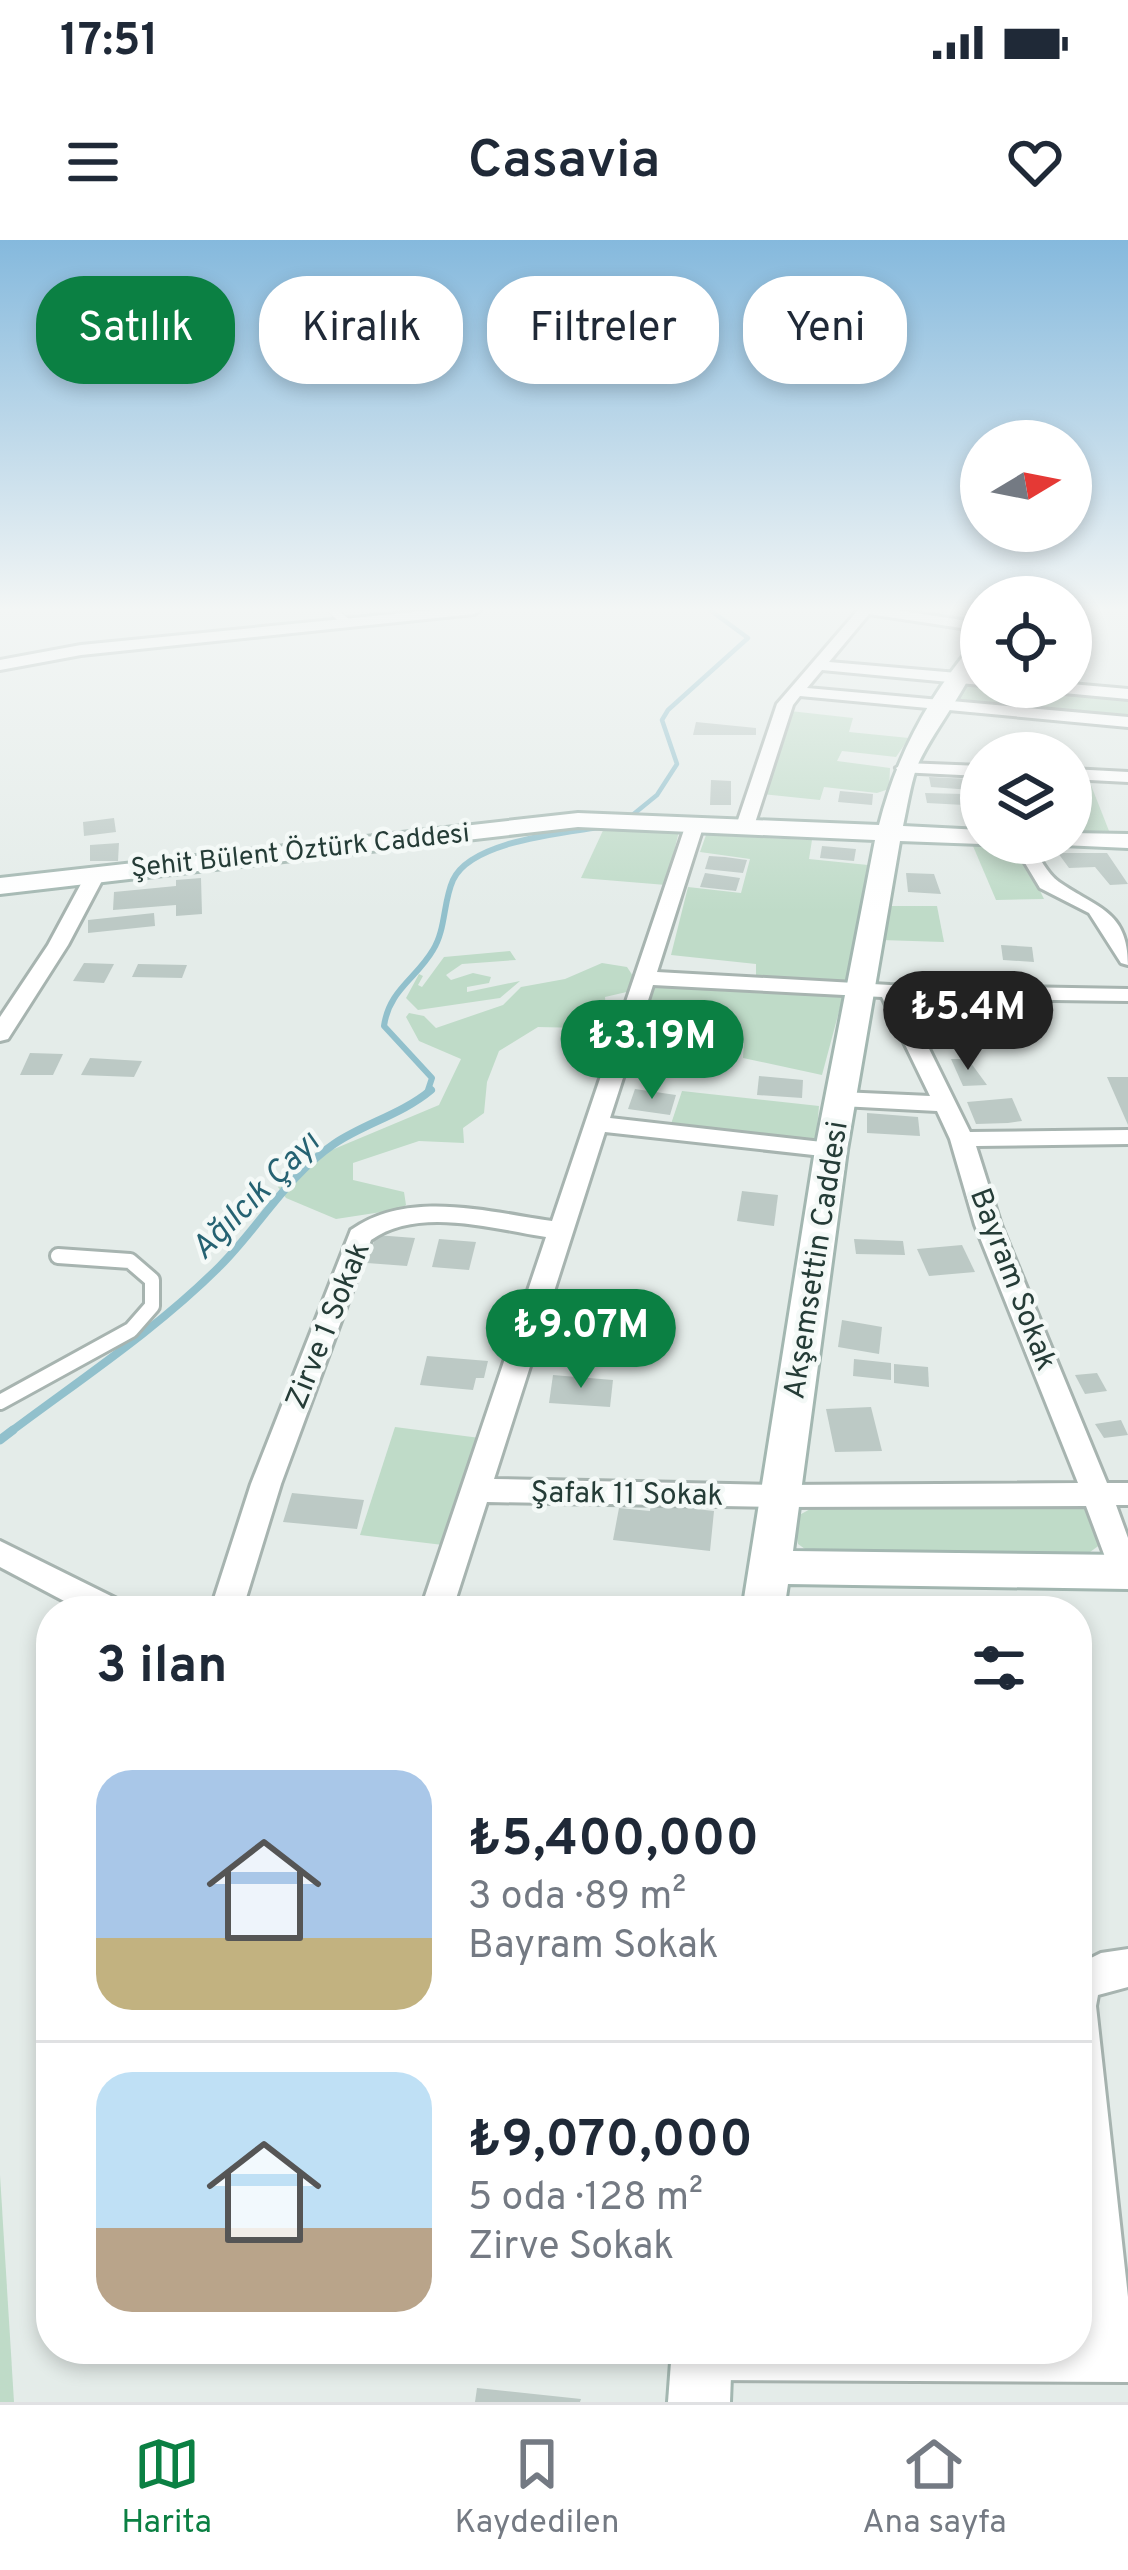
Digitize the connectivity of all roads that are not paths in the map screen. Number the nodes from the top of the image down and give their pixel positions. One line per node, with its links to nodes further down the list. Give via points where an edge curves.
1 (784, 711): 10 (street)
2 (936, 711): 5 (street, Akşemsettin Caddesi)
3 (987, 711): 4 (street)
4 (1128, 722)
5 (905, 767): 6 (street); 11 (street, Akşemsettin Caddesi)
6 (960, 770)
7 (1092, 775): 8 (street)
8 (1128, 776)
9 (695, 824): 10 (street); 16 (street, Şehit Bülent Öztürk Caddesi, via 600,820); 19 (street)
10 (745, 826): 11 (street)
11 (889, 833): 12 (street); 20 (street, Akşemsettin Caddesi)
12 (960, 836)
13 (1092, 841): 14 (street)
14 (1128, 842)
15 (1035, 864): 18 (street, via 1047,884 1096,909)
16 (96, 873): 17 (street, Şehit Bülent Öztürk Caddesi); 22 (street)
17 (0, 886)
18 (1128, 959)
19 (646, 978): 20 (street); 25 (street)
20 (876, 990): 21 (street); 23 (street, Akşemsettin Caddesi); 24 (street, Bayram Sokak)
21 (1128, 995)
22 (0, 1034)
23 (841, 1099): 24 (street); 28 (street, Akşemsettin Caddesi)
24 (944, 1104): 27 (street, Bayram Sokak)
25 (598, 1124): 28 (street); 29 (street)
26 (1128, 1137): 27 (street)
27 (962, 1139): 33 (street, Bayram Sokak, via 988,1226)
28 (831, 1150): 34 (street, Akşemsettin Caddesi)
29 (562, 1231): 32 (street); 39 (street, Zirve 1 Sokak, via 414,1216 369,1226 321,1331)
30 (58, 1256): 31 (lane, via 140,1266 152,1280 152,1306 139,1326)
31 (0, 1402)
32 (476, 1490): 34 (street, Şafak 11 Sokak); 40 (street)
33 (1113, 1494): 34 (street, Şafak 11 Sokak); 37 (street, Bayram Sokak)
34 (779, 1496): 36 (street, Akşemsettin Caddesi)
35 (0, 1552): 38 (street)
36 (768, 1567): 37 (street); 41 (street, Akşemsettin Caddesi)
37 (1127, 1572)
38 (84, 1596)
39 (231, 1596)
40 (441, 1596)
41 (765, 1596)
42 (1128, 1968): 43 (street)
43 (1092, 1977)
44 (1092, 2130): 45 (street)
45 (1120, 2359)
46 (910, 2364): 47 (street)
47 (701, 2369)

